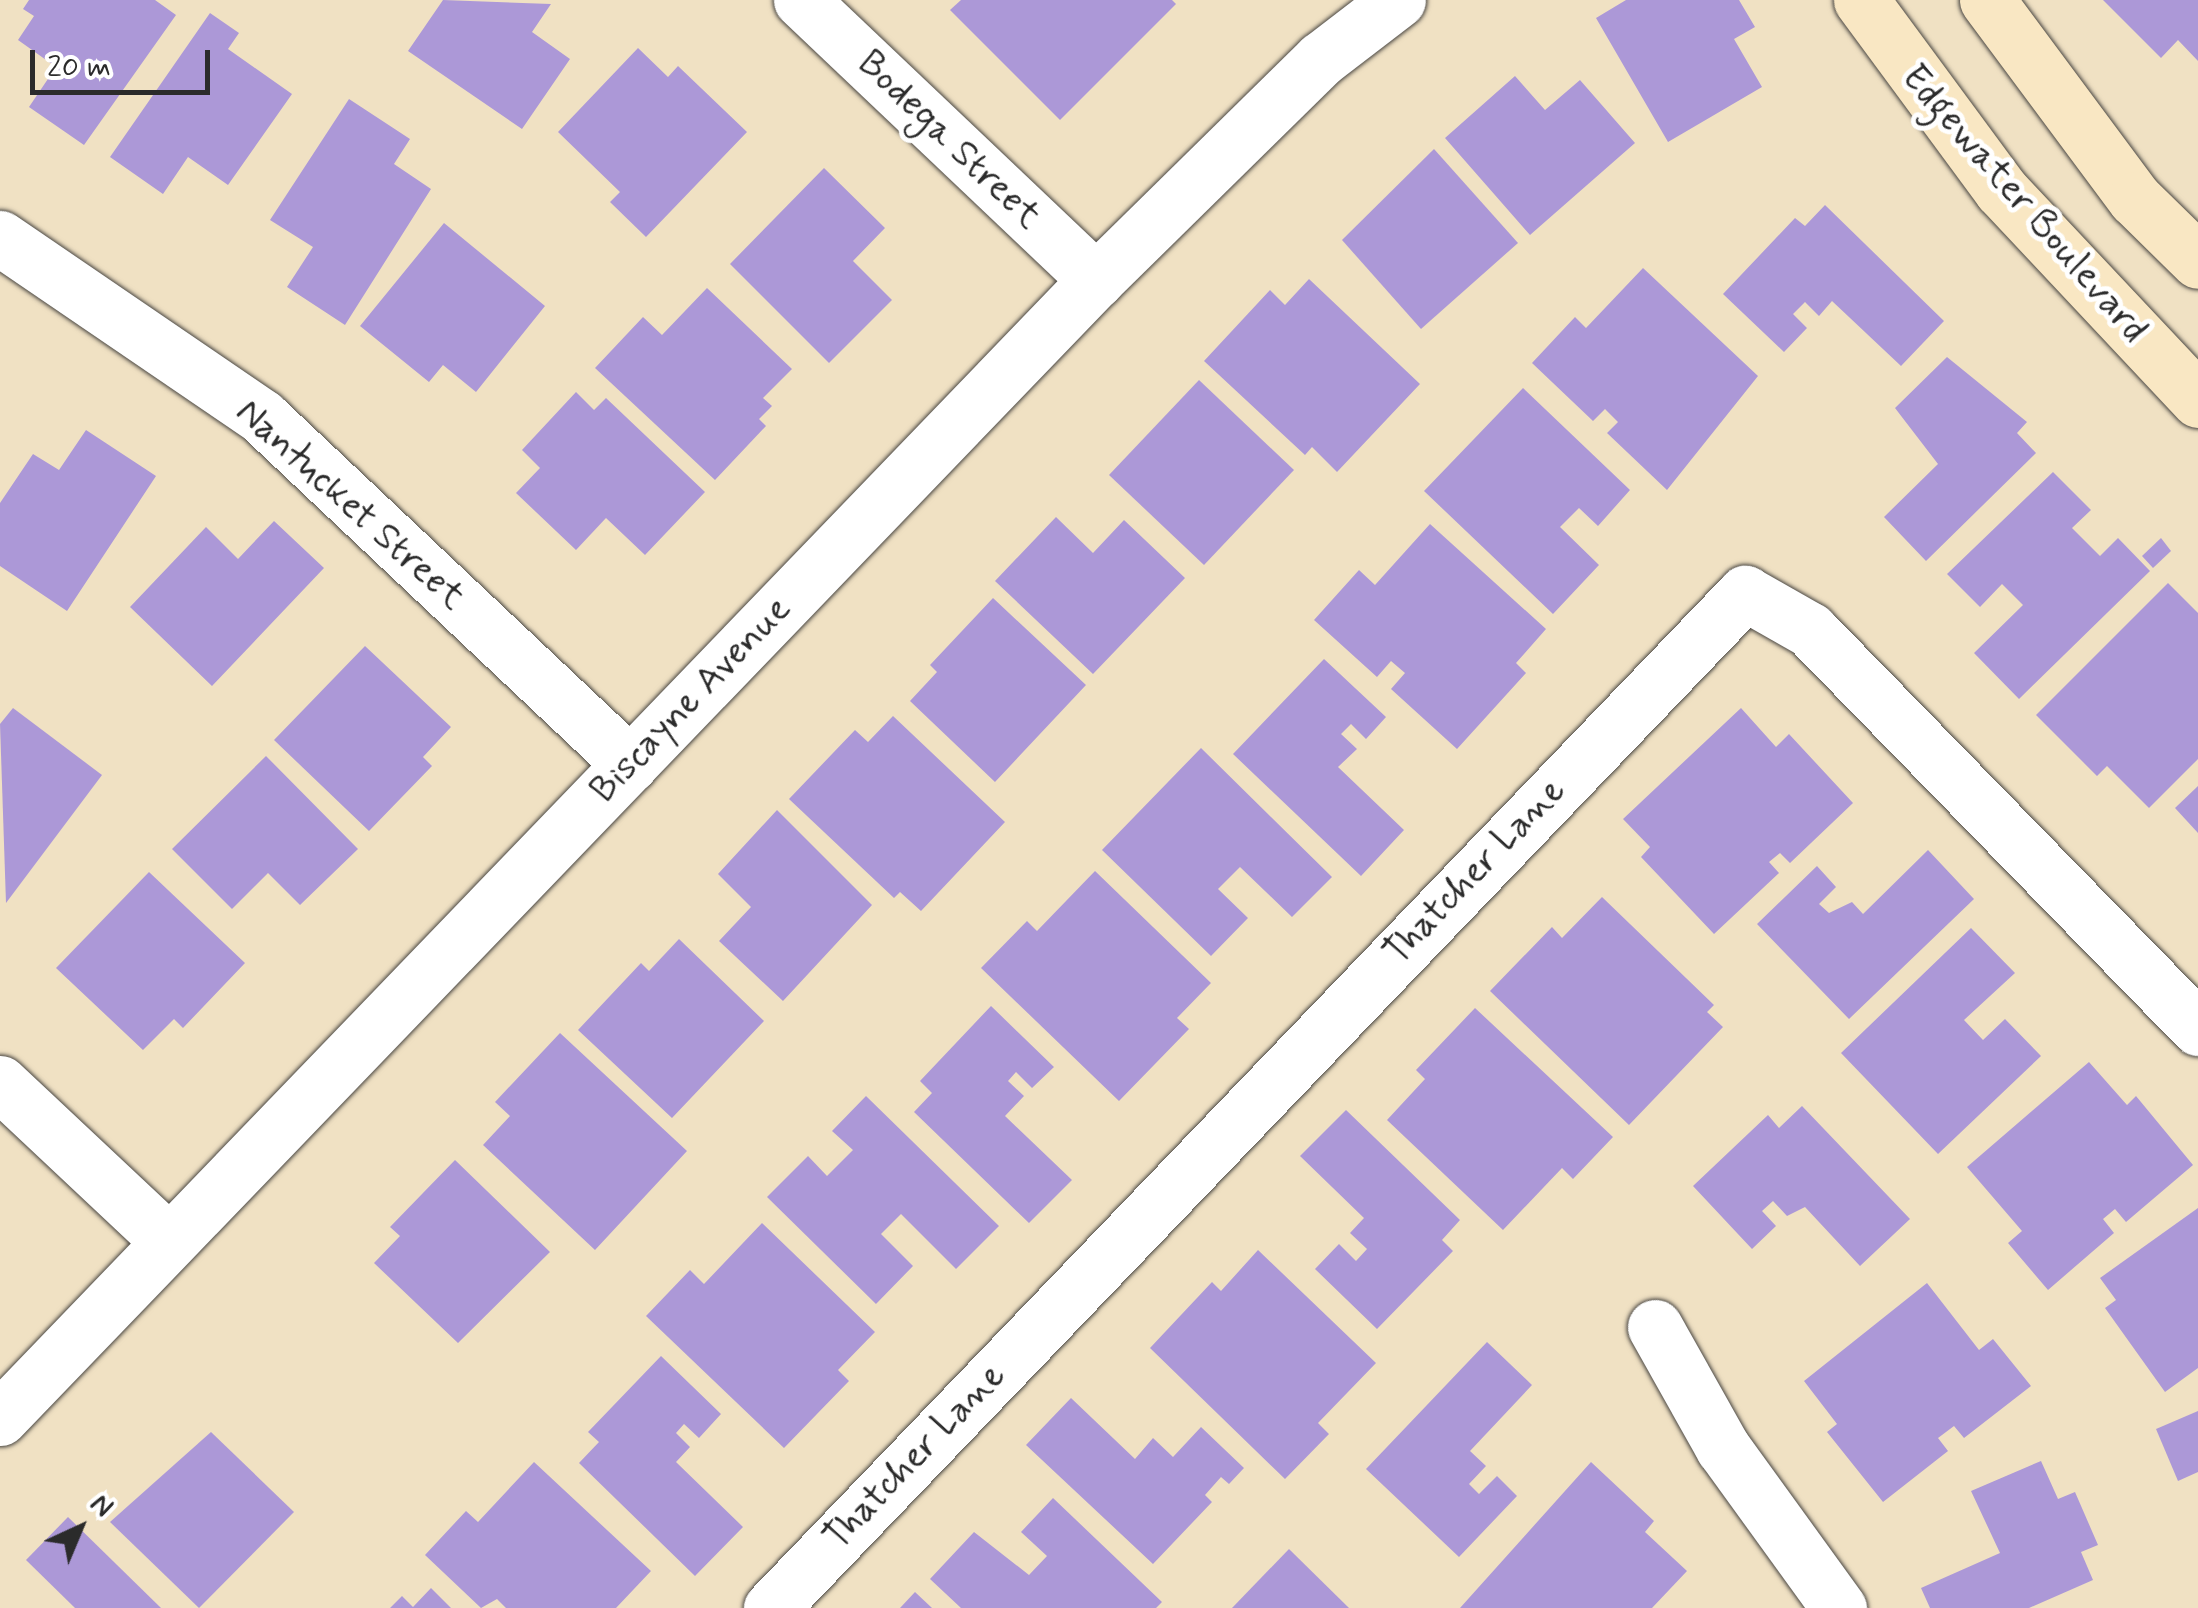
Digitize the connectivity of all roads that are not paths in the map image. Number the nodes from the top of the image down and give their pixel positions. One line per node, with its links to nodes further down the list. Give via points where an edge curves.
1 (801, 0): 7 (street, Bodega Street)
2 (1398, 0): 7 (street, Biscayne Avenue, via 1321,58)
3 (1860, 0): 8 (street, Edgewater Boulevard, via 2002,190)
4 (1987, 0): 6 (street, via 2135,199)
5 (0, 238): 9 (street, Nantucket Street, via 262,417)
6 (2198, 260)
7 (1096, 280): 9 (street, Biscayne Avenue)
8 (2198, 400)
9 (630, 764): 12 (street, Biscayne Avenue)
10 (2198, 1028): 15 (street, Thatcher Lane, via 1810,630 1745,593)
11 (0, 1083): 12 (street)
12 (166, 1239): 14 (street, Biscayne Avenue)
13 (1656, 1326): 16 (street, via 1722,1448)
14 (0, 1418)
15 (771, 1608)
16 (1839, 1608)

